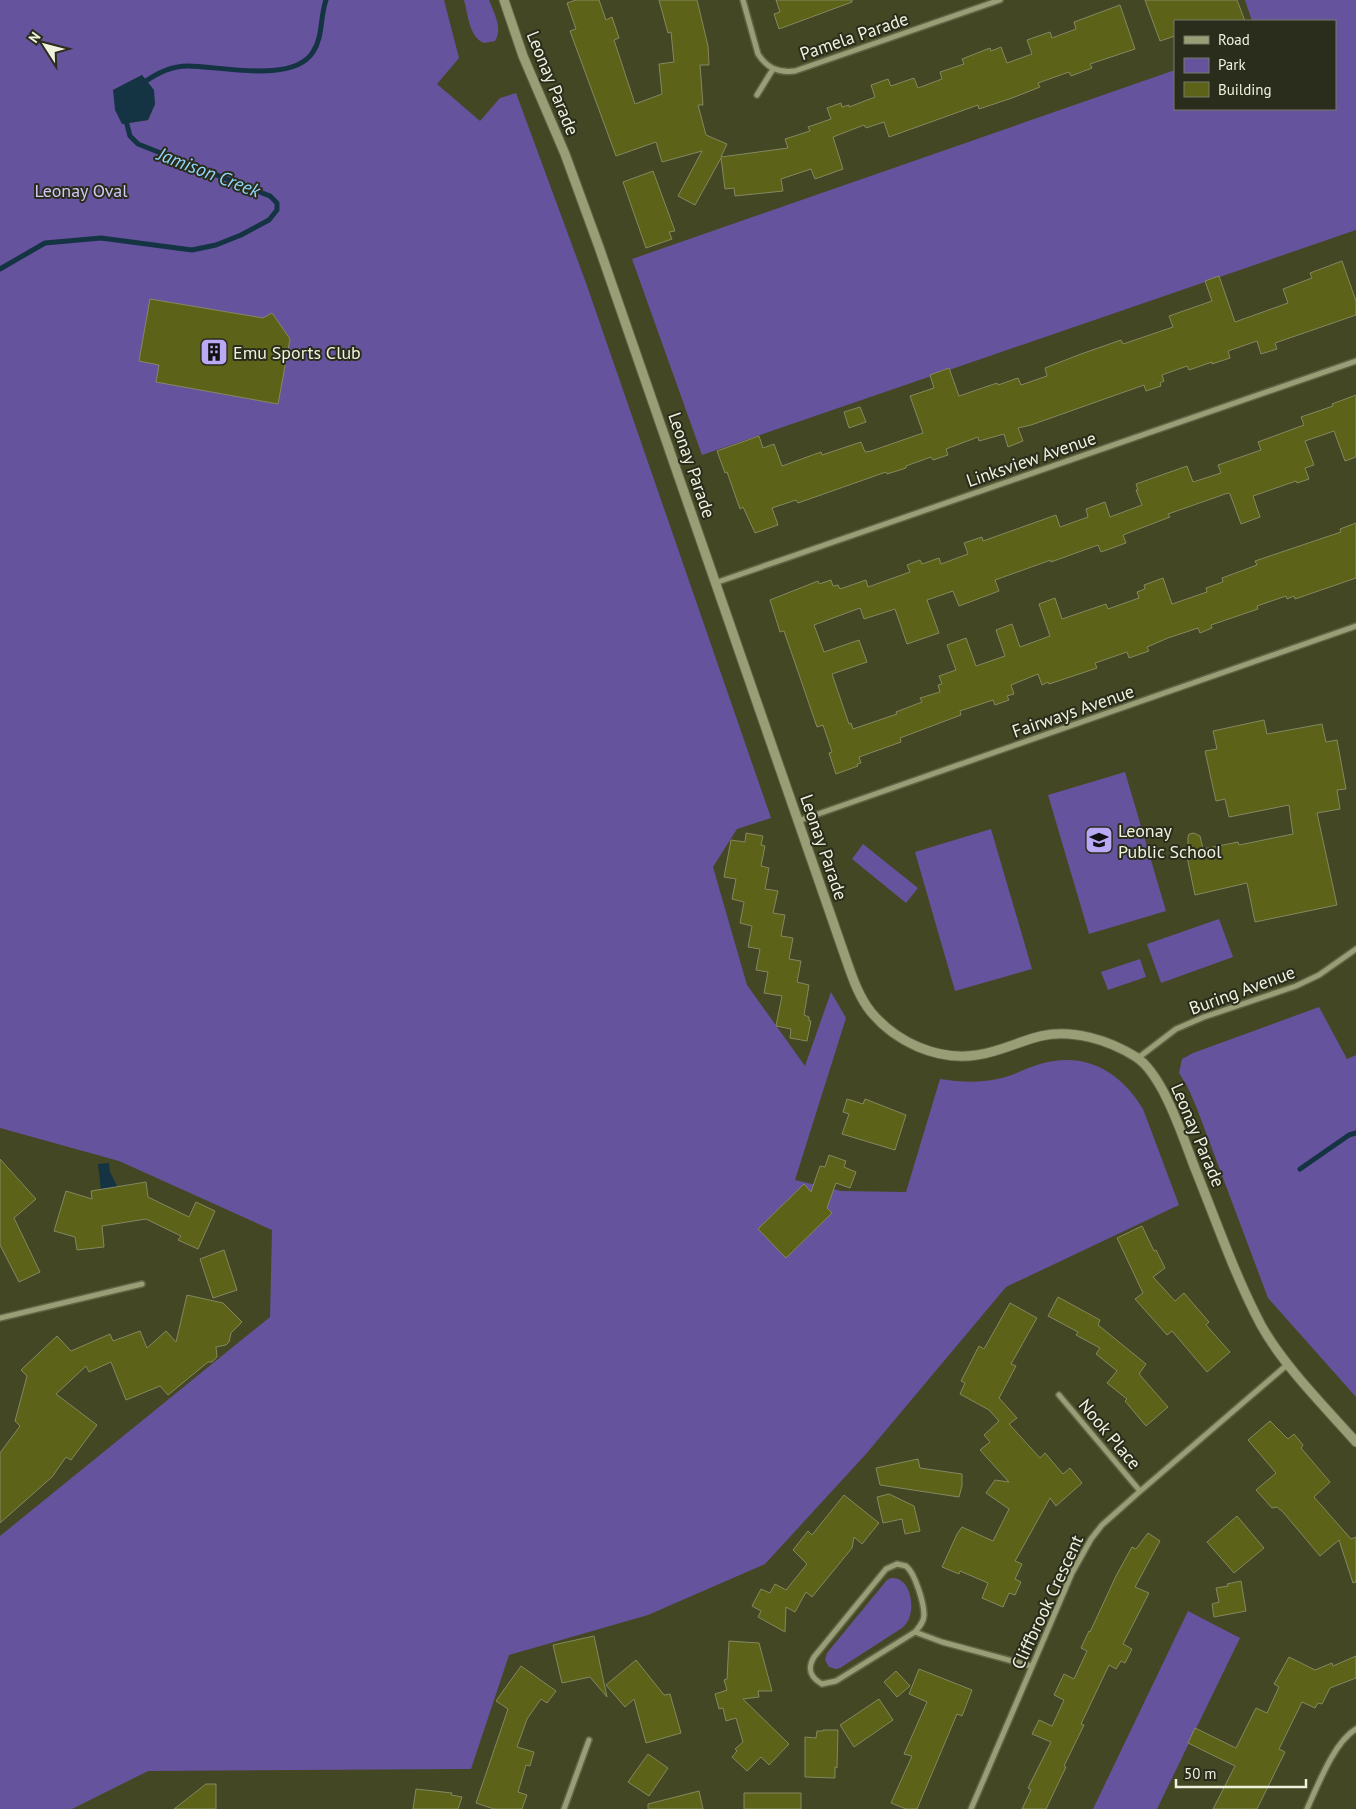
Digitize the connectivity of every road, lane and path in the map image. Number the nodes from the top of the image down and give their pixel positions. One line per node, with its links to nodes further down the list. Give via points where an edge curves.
1 (504, 0): 7 (street, Leonay Parade, via 599,247)
2 (743, 0): 4 (street, via 758,54)
3 (1000, 0): 4 (street, Pamela Parade, via 795,71)
4 (773, 69): 5 (street)
5 (757, 95)
6 (1356, 361): 7 (street, Linksview Avenue)
7 (715, 583): 9 (street, Leonay Parade)
8 (1356, 626): 9 (street, Fairways Avenue)
9 (798, 821): 11 (street, Leonay Parade, via 855,984 870,1011 894,1033 929,1051 952,1056 977,1055 1042,1036 1062,1034 1096,1039)
10 (1356, 949): 11 (street, Buring Avenue, via 1319,975 1296,986 1181,1027)
11 (1138, 1058): 14 (street, Leonay Parade, via 1151,1071 1168,1101 1242,1286 1262,1326)
12 (142, 1284): 13 (street)
13 (0, 1318)
14 (1288, 1364): 16 (street, Leonay Parade); 17 (street, Cliffbrook Crescent)
15 (1059, 1395): 17 (street, Nook Place)
16 (1356, 1442)
17 (1140, 1491): 19 (street, Cliffbrook Crescent, via 1102,1525 1082,1553)
18 (915, 1632): 18 (street, via 836,1681 822,1684 809,1669 814,1657 892,1565 906,1566 915,1578 924,1614); 19 (street)
19 (1031, 1666): 23 (street, Cliffbrook Crescent)
20 (1356, 1729): 24 (street, via 1337,1748)
21 (589, 1740): 22 (street)
22 (564, 1809)
23 (971, 1809)
24 (1307, 1809)

